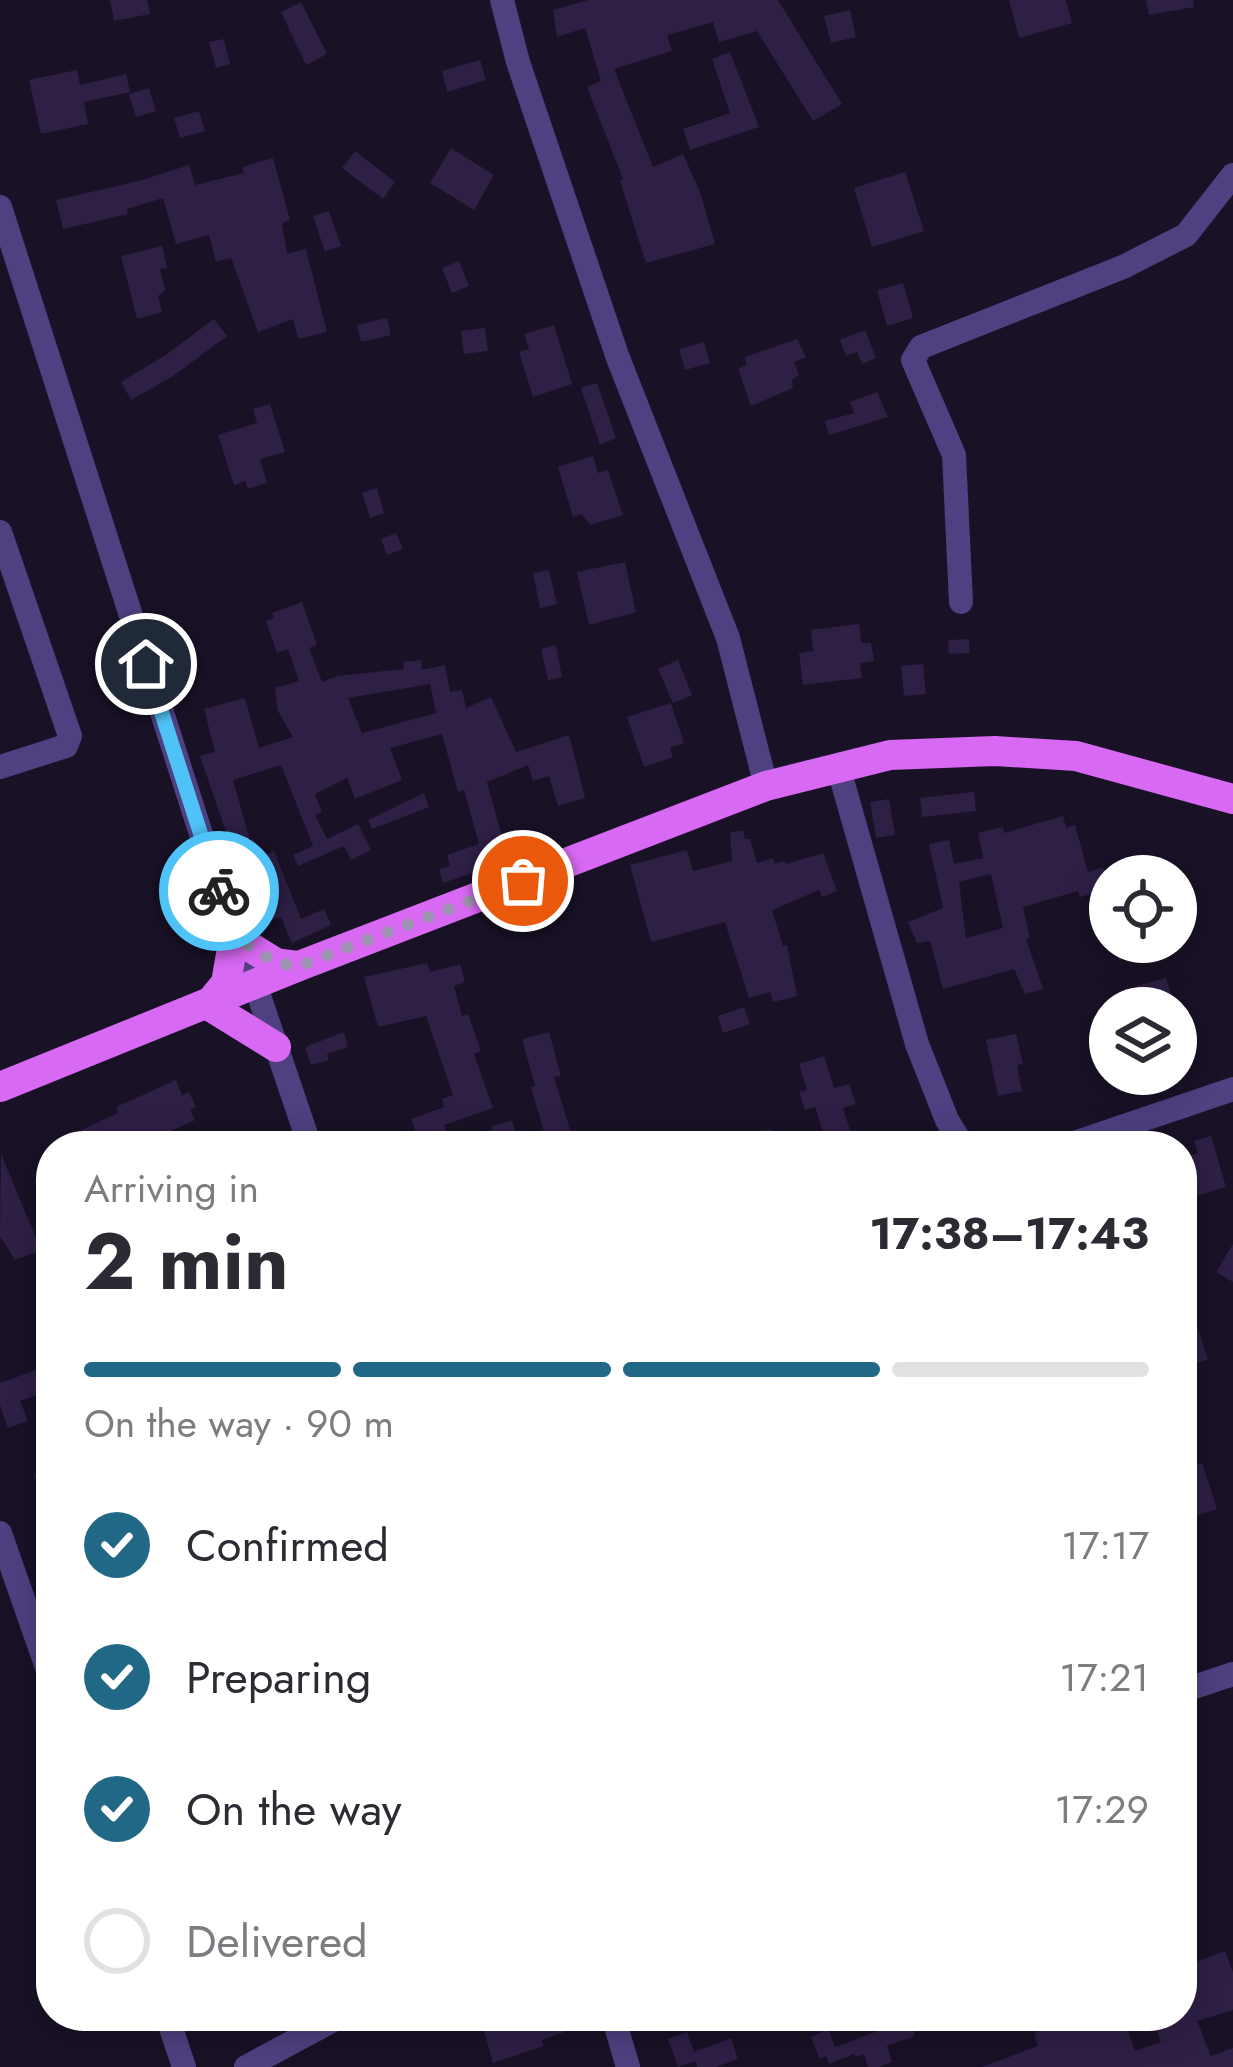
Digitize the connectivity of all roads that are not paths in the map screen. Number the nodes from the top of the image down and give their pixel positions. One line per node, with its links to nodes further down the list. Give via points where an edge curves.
1 (502, 0): 8 (street, via 618,358 728,638)
2 (1233, 175): 5 (street, via 1186,236 921,347 913,360 954,455)
3 (0, 207): 10 (street)
4 (0, 532): 7 (street, via 70,736 66,746)
5 (961, 602)
6 (838, 766): 8 (main road); 9 (main road, via 950,750 1076,756); 18 (street, via 917,1044)
7 (0, 767)
8 (766, 786): 11 (main road)
9 (1233, 799)
10 (234, 937): 11 (main road, via 277,963); 12 (street); 13 (main road, via 226,983)
11 (299, 966): 12 (main road)
12 (255, 984): 13 (main road); 14 (street)
13 (208, 1005): 14 (main road); 15 (main road)
14 (276, 1047): 17 (street)
15 (0, 1088)
16 (1233, 1089): 19 (street)
17 (305, 1131)
18 (954, 1131)
19 (1109, 1131)
20 (2, 1546): 21 (street)
21 (36, 1638)
22 (1233, 1674): 23 (street)
23 (1197, 1686)
24 (172, 2031): 28 (street)
25 (313, 2031): 29 (street)
26 (615, 2031): 27 (street)
27 (621, 2065)
28 (184, 2067)
29 (247, 2067)

